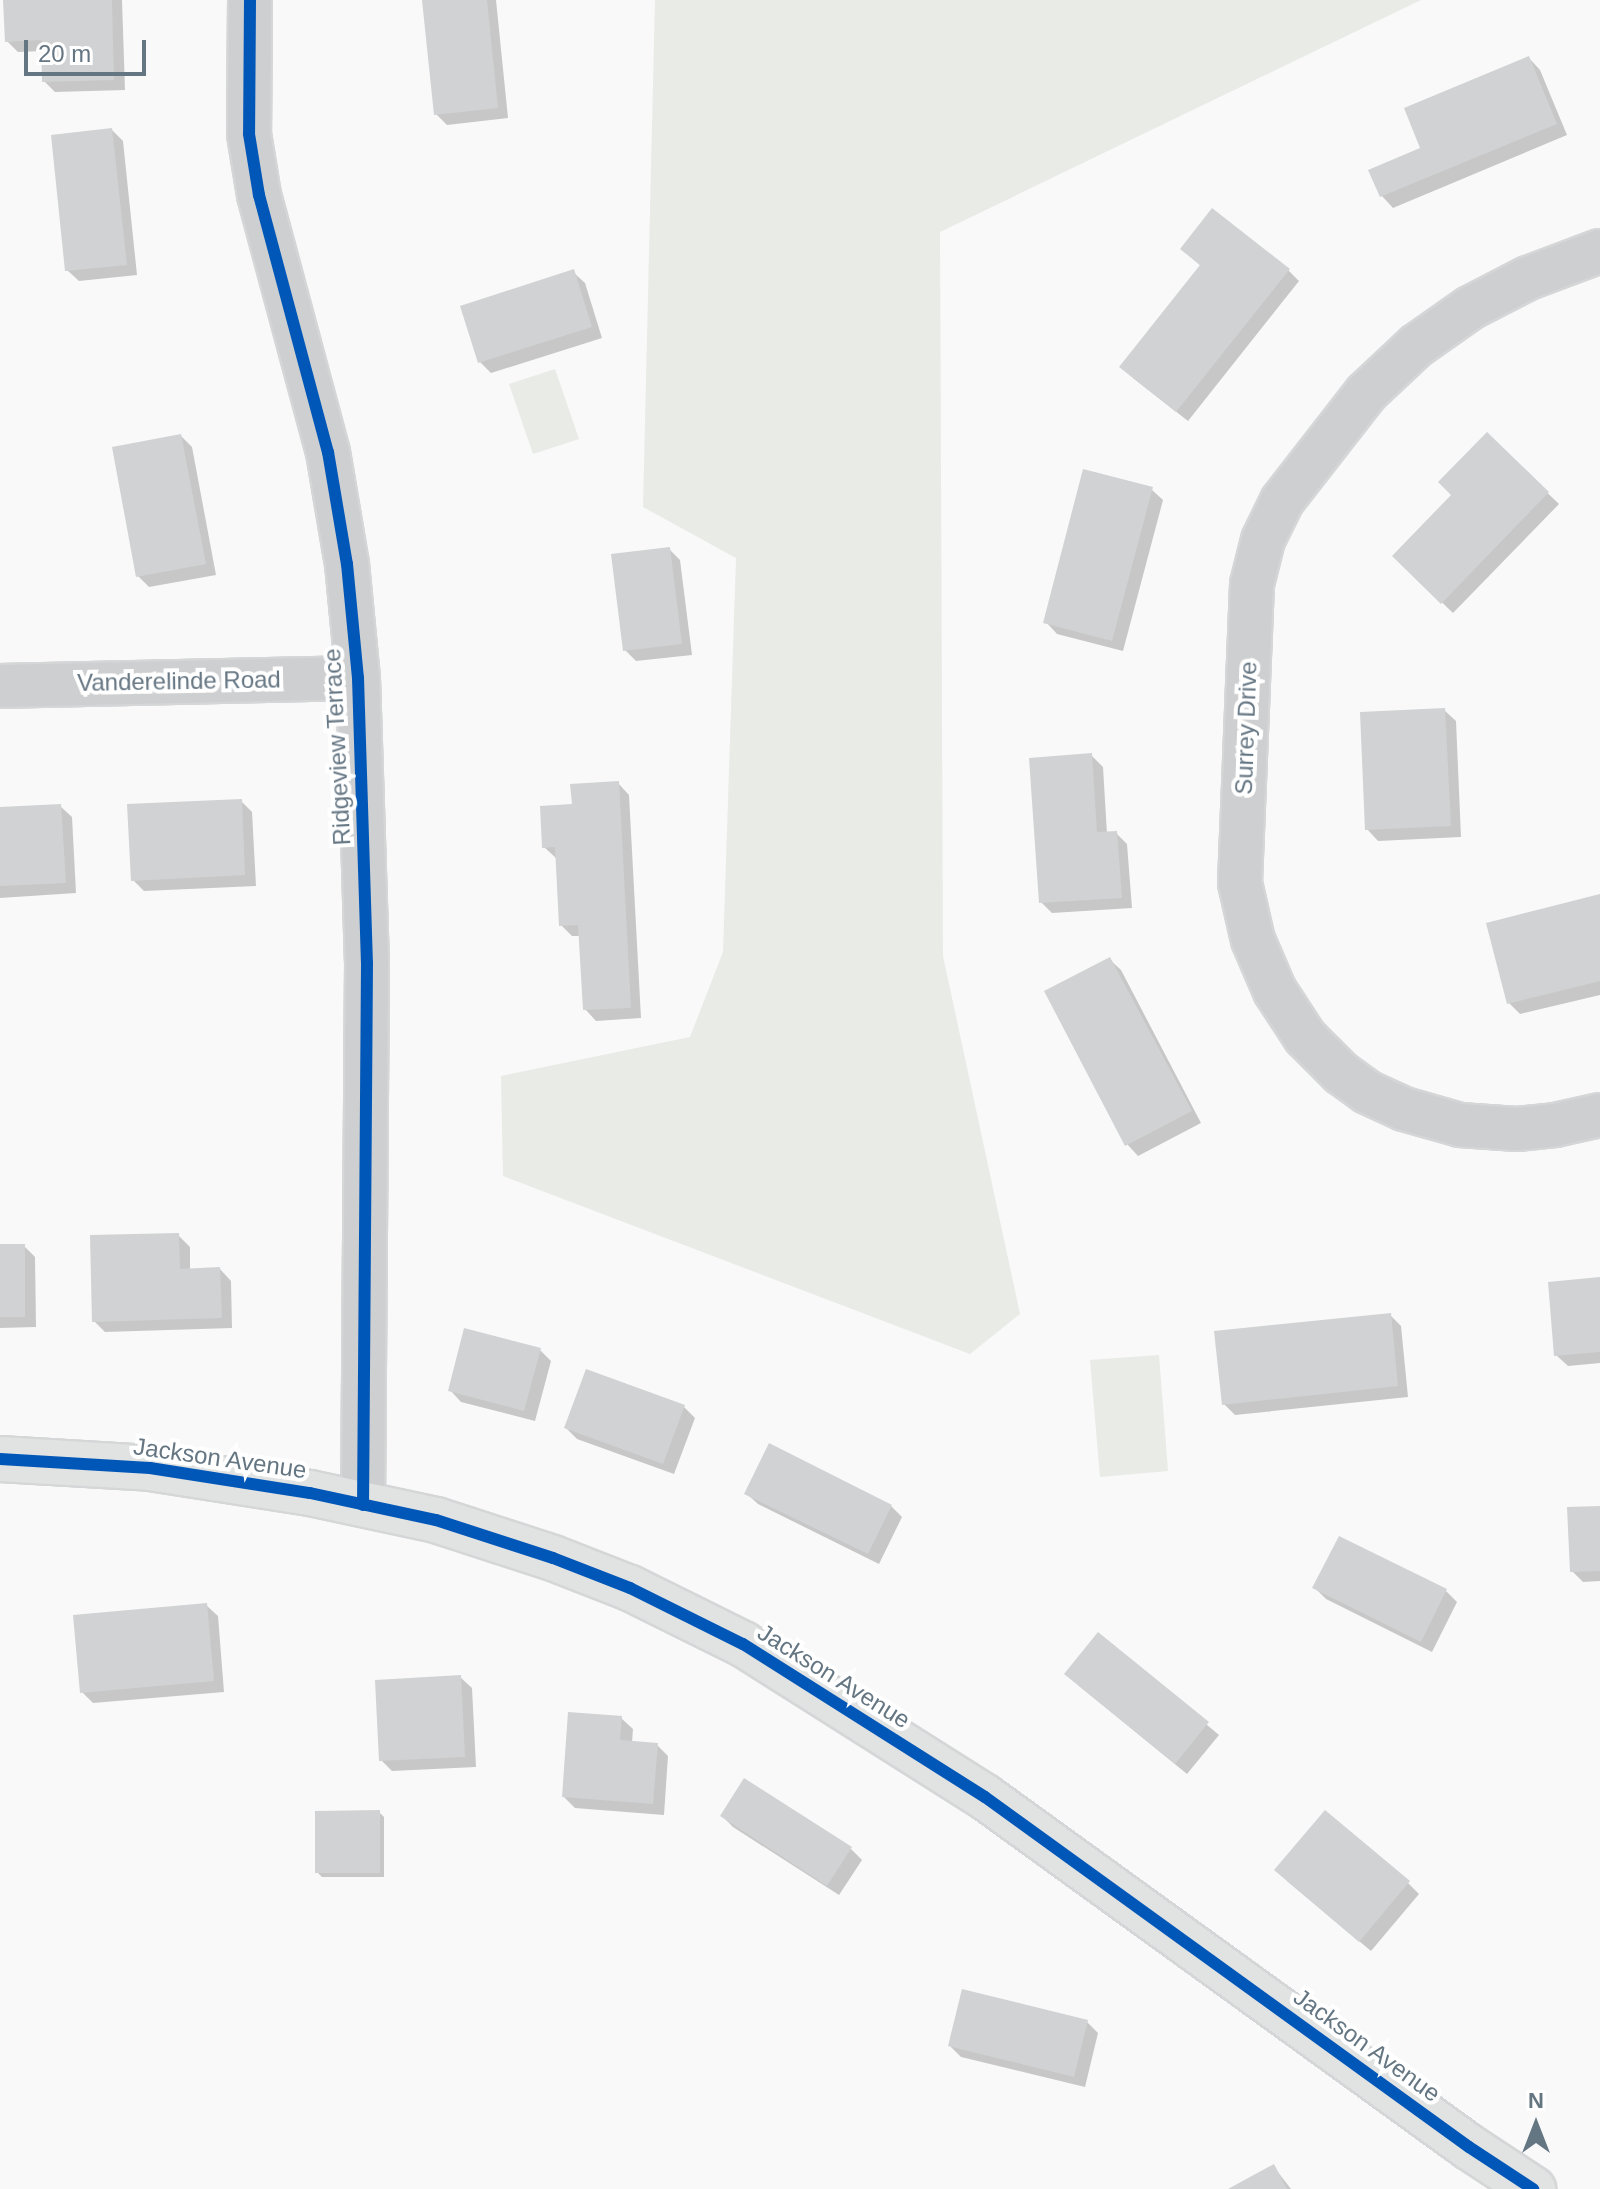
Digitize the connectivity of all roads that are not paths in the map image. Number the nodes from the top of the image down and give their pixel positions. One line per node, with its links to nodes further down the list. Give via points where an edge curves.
1 (250, 0): 3 (street, Ridgeview Terrace, via 249,134 328,452 347,564)
2 (1600, 251): 5 (street, Surrey Drive, via 1528,278 1470,308 1416,346 1366,393 1282,501 1263,540 1252,584 1240,883 1253,940 1275,991 1305,1037 1367,1092 1460,1125 1517,1129)
3 (358, 678): 4 (street, Vanderelinde Road); 7 (street, Ridgeview Terrace, via 367,963)
4 (0, 686)
5 (1600, 1115)
6 (0, 1459): 7 (street, Jackson Avenue, via 150,1468)
7 (363, 1505): 8 (street, Jackson Avenue, via 436,1520 553,1558 630,1588 743,1644 985,1797)
8 (1533, 2189)

